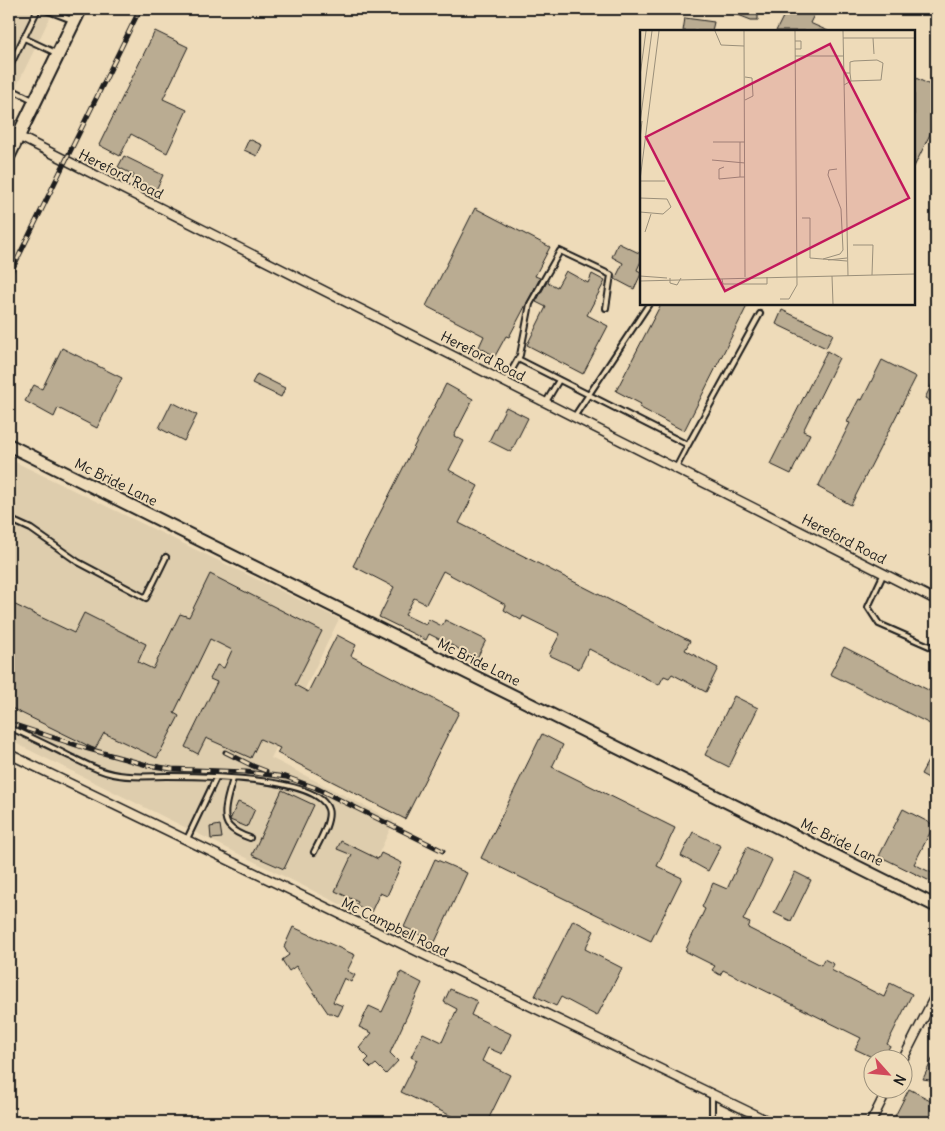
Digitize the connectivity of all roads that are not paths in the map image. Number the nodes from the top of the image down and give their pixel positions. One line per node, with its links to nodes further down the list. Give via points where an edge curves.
1 (38, 9): 5 (lane)
2 (43, 9): 4 (lane)
3 (80, 9): 4 (main road)
4 (74, 21): 6 (main road)
5 (24, 38): 6 (lane); 7 (lane)
6 (58, 54): 9 (main road)
7 (9, 68)
8 (9, 88): 9 (lane)
9 (35, 101): 10 (main road)
10 (14, 138): 11 (main road); 17 (street, Hereford Road)
11 (9, 155)
12 (648, 305): 18 (lane)
13 (606, 308): 15 (lane, via 612,275 560,251 530,304)
14 (760, 314): 21 (lane)
15 (518, 359): 16 (lane); 17 (lane)
16 (559, 380): 18 (lane); 19 (lane)
17 (505, 382): 19 (street, Hereford Road)
18 (589, 395): 20 (lane); 21 (lane)
19 (546, 402): 20 (street, Hereford Road)
20 (574, 417): 23 (street, Hereford Road)
21 (688, 444): 23 (lane)
22 (9, 445): 36 (street, Mc Bride Lane)
23 (676, 468): 26 (street, Hereford Road)
24 (9, 519): 25 (lane, via 31,529 78,562 146,598)
25 (166, 557)
26 (884, 573): 27 (street, Hereford Road); 28 (lane, via 868,607 879,624)
27 (936, 600)
28 (936, 649)
29 (9, 727): 31 (lane, via 113,774)
30 (9, 754): 34 (street, Mc Campbell Road)
31 (216, 778): 32 (lane); 34 (lane)
32 (233, 779): 33 (lane, via 226,805 228,826); 35 (lane, via 293,787 324,800 329,811 327,824)
33 (250, 838)
34 (186, 840): 39 (street, Mc Campbell Road)
35 (314, 852)
36 (936, 906)
37 (936, 994): 38 (street)
38 (909, 1048)
39 (712, 1094): 41 (lane); 42 (street, Mc Campbell Road)
40 (883, 1098): 43 (street)
41 (712, 1122)
42 (770, 1122)
43 (871, 1122)

